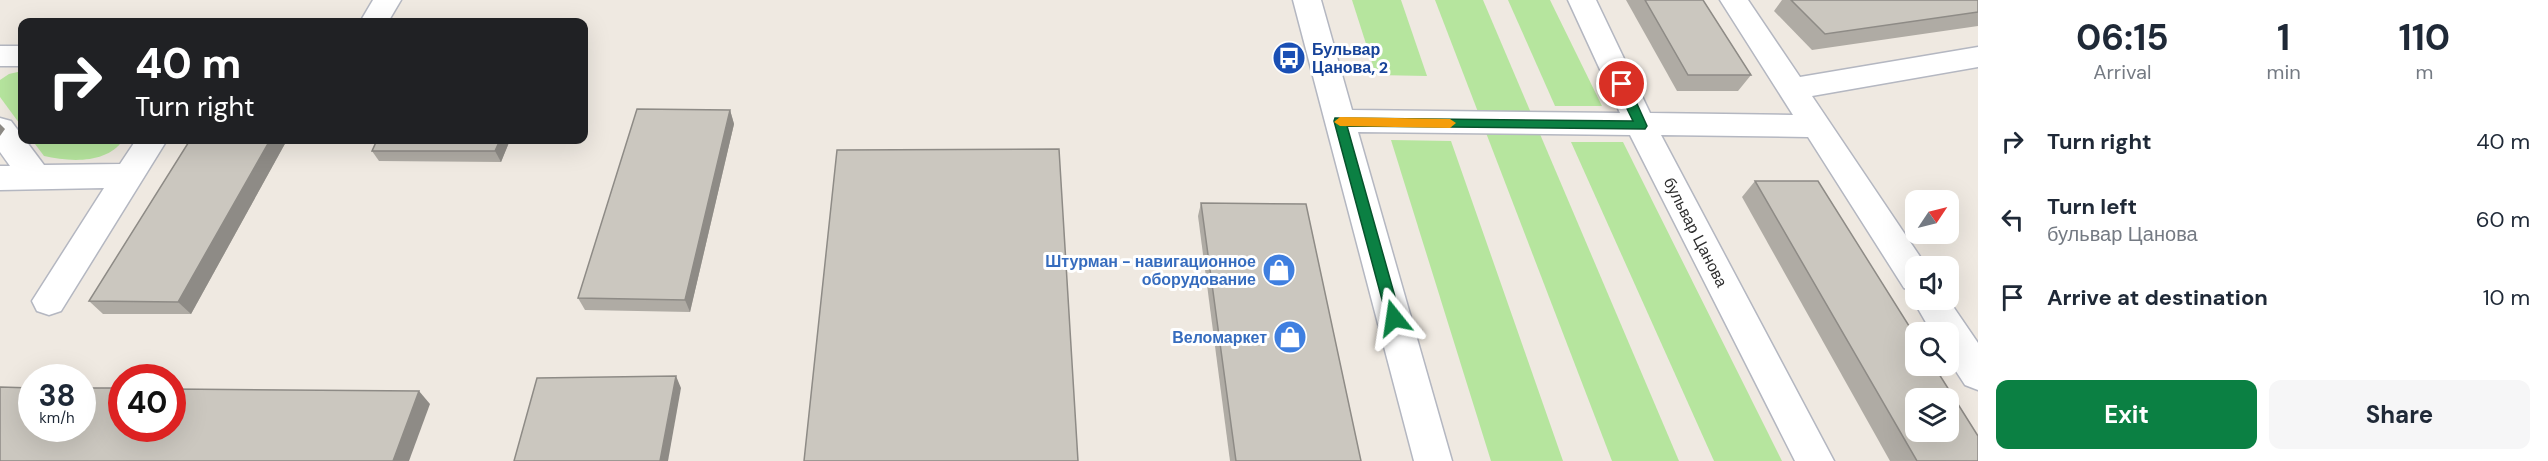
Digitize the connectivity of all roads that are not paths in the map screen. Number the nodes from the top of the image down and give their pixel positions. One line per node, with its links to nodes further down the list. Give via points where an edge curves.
1 (387, 0): 5 (street)
2 (1307, 0): 10 (street)
3 (1582, 0): 11 (street, бульвар Цанова)
4 (1734, 0): 9 (street)
5 (376, 18)
6 (0, 56): 7 (street)
7 (18, 56)
8 (1978, 57): 9 (street)
9 (1792, 89): 12 (street)
10 (1340, 121): 11 (street); 22 (street)
11 (1641, 126): 12 (street); 23 (street, бульвар Цанова)
12 (1817, 126): 18 (street)
13 (0, 129): 17 (street)
14 (149, 144): 15 (street)
15 (129, 176): 17 (street); 19 (street)
16 (0, 178): 17 (street)
17 (36, 178)
18 (1905, 261)
19 (49, 301)
20 (1936, 310): 21 (street)
21 (1978, 374)
22 (1433, 461)
23 (1815, 461)

